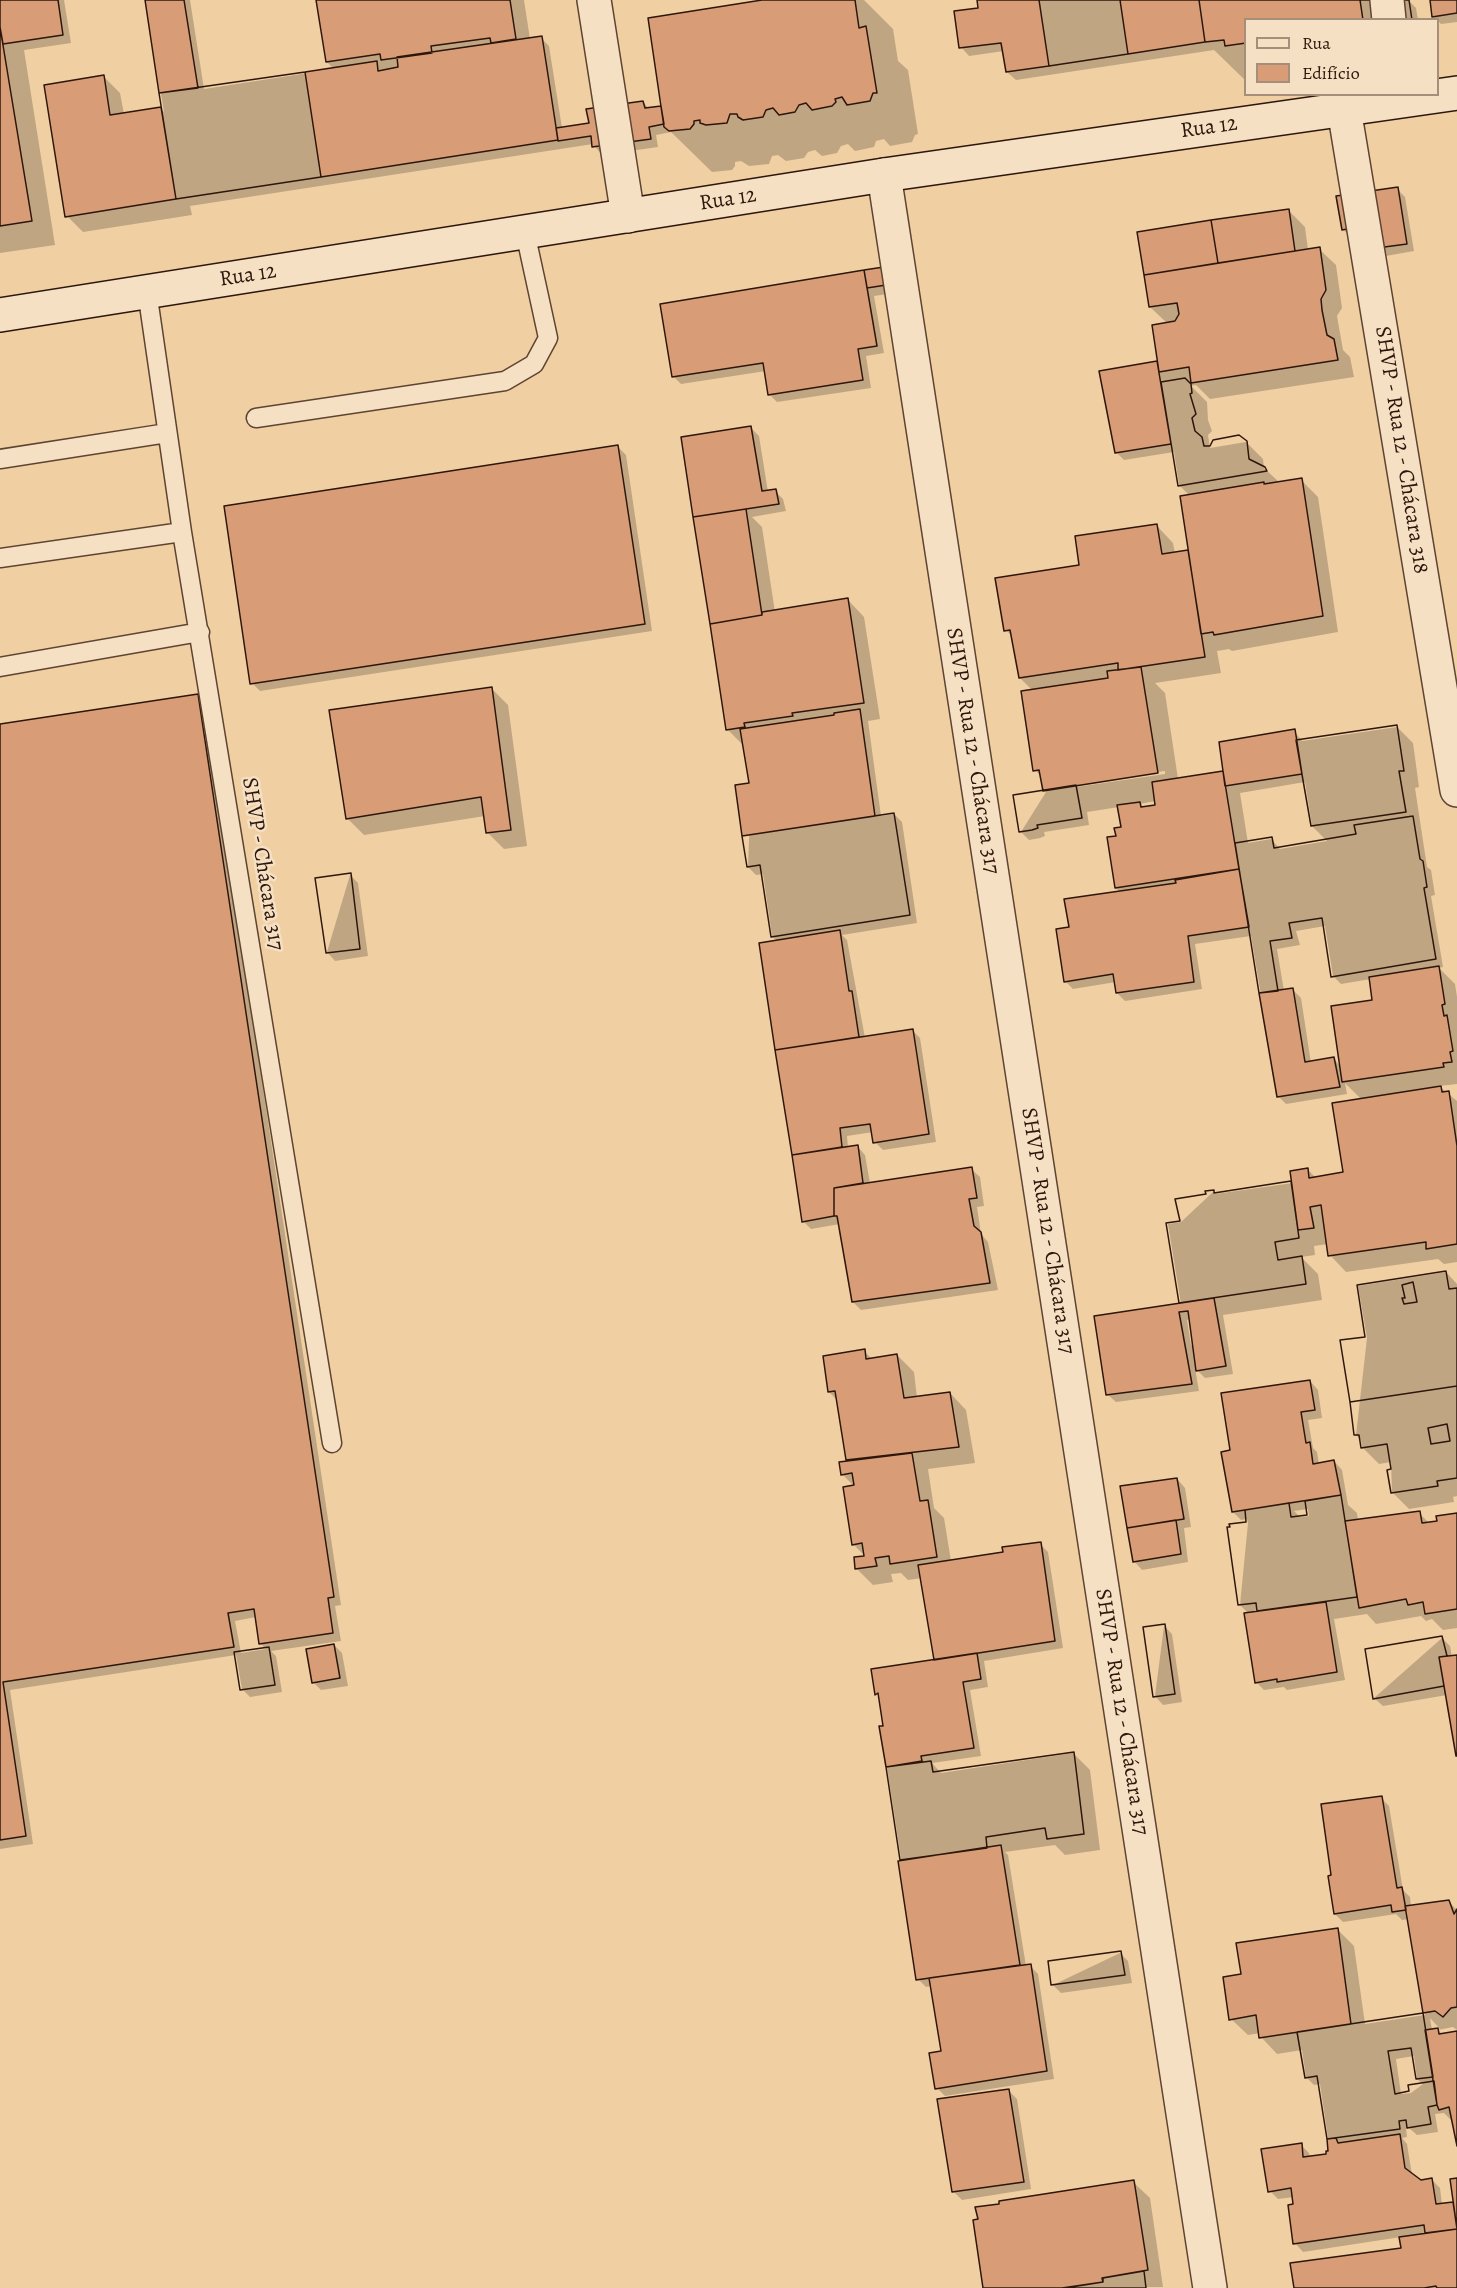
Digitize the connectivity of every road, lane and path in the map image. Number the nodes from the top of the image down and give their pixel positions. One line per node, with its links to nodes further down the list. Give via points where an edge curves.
1 (594, 0): 10 (street)
2 (1387, 0): 3 (street)
3 (1389, 18)
4 (1457, 93): 5 (street, Rua 12)
5 (1439, 95)
6 (1422, 96): 7 (street, Rua 12)
7 (1398, 98): 8 (street, Rua 12)
8 (1344, 109): 9 (street, Rua 12); 21 (street, SHVP - Rua 12 - Chácara 318)
9 (884, 175): 10 (street, Rua 12); 23 (street, SHVP - Rua 12 - Chácara 317)
10 (628, 216): 11 (street, Rua 12)
11 (525, 232): 12 (street, Rua 12); 14 (lane, via 548,338 534,364 505,381)
12 (147, 291): 13 (street, Rua 12); 15 (lane, SHVP - Chácara 317)
13 (0, 315)
14 (256, 418)
15 (167, 433): 16 (lane); 17 (lane, SHVP - Chácara 317)
16 (0, 459)
17 (183, 532): 18 (lane); 19 (lane, SHVP - Chácara 317)
18 (0, 558)
19 (200, 632): 20 (lane); 22 (lane, SHVP - Chácara 317)
20 (0, 667)
21 (1457, 790)
22 (332, 1443)
23 (1210, 2288)

